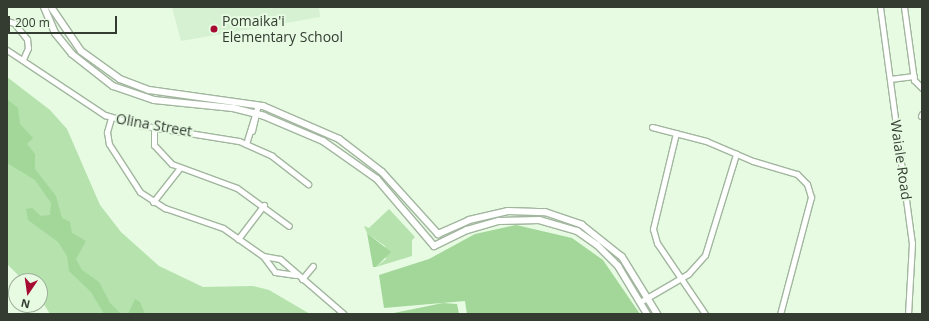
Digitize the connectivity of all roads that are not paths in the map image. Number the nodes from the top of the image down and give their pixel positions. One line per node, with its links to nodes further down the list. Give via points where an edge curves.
1 (44, 7): 12 (main road, via 62,43 84,66 113,86 154,100)
2 (51, 7): 11 (main road, via 81,51 120,79 165,93 220,97)
3 (880, 7): 9 (street, Waiale Road)
4 (904, 7): 8 (street)
5 (7, 21): 7 (street, via 14,23 27,39 28,48)
6 (7, 50): 7 (street, Olina Street)
7 (23, 59): 13 (street, Olina Street, via 87,106)
8 (914, 76): 9 (street); 10 (street)
9 (890, 79): 37 (street, Waiale Road, via 912,243)
10 (922, 88)
11 (258, 105): 12 (street); 30 (main road, via 315,126 362,154 438,234 469,220 499,212 535,211 582,224 605,240 626,263)
12 (256, 114): 17 (street); 31 (main road, via 295,127 351,158 398,202 434,246 467,230 499,220 526,219 557,224 598,245 624,273)
13 (111, 118): 14 (street, Olina Street); 21 (street, via 107,137 110,147 136,186)
14 (154, 127): 17 (street, Olina Street); 19 (street, via 156,149)
15 (652, 127): 16 (street)
16 (676, 133): 18 (street); 28 (street, via 653,229 657,243)
17 (247, 142): 20 (street, Olina Street, via 272,156)
18 (736, 154): 28 (street, via 707,250); 36 (street, via 797,174 809,188 811,197)
19 (179, 169): 21 (street); 22 (street, via 237,188)
20 (308, 184)
21 (153, 202): 24 (street, via 210,222)
22 (264, 205): 23 (street); 24 (street)
23 (289, 226)
24 (238, 239): 25 (street)
25 (263, 256): 27 (street, via 280,259); 27 (street, via 275,272)
26 (313, 266): 29 (street)
27 (296, 274): 29 (street)
28 (683, 276): 30 (street); 35 (street)
29 (302, 279): 32 (street)
30 (648, 298): 31 (street); 34 (main road)
31 (640, 302): 33 (main road)
32 (344, 314)
33 (647, 314)
34 (657, 314)
35 (705, 314)
36 (780, 314)
37 (908, 314)

